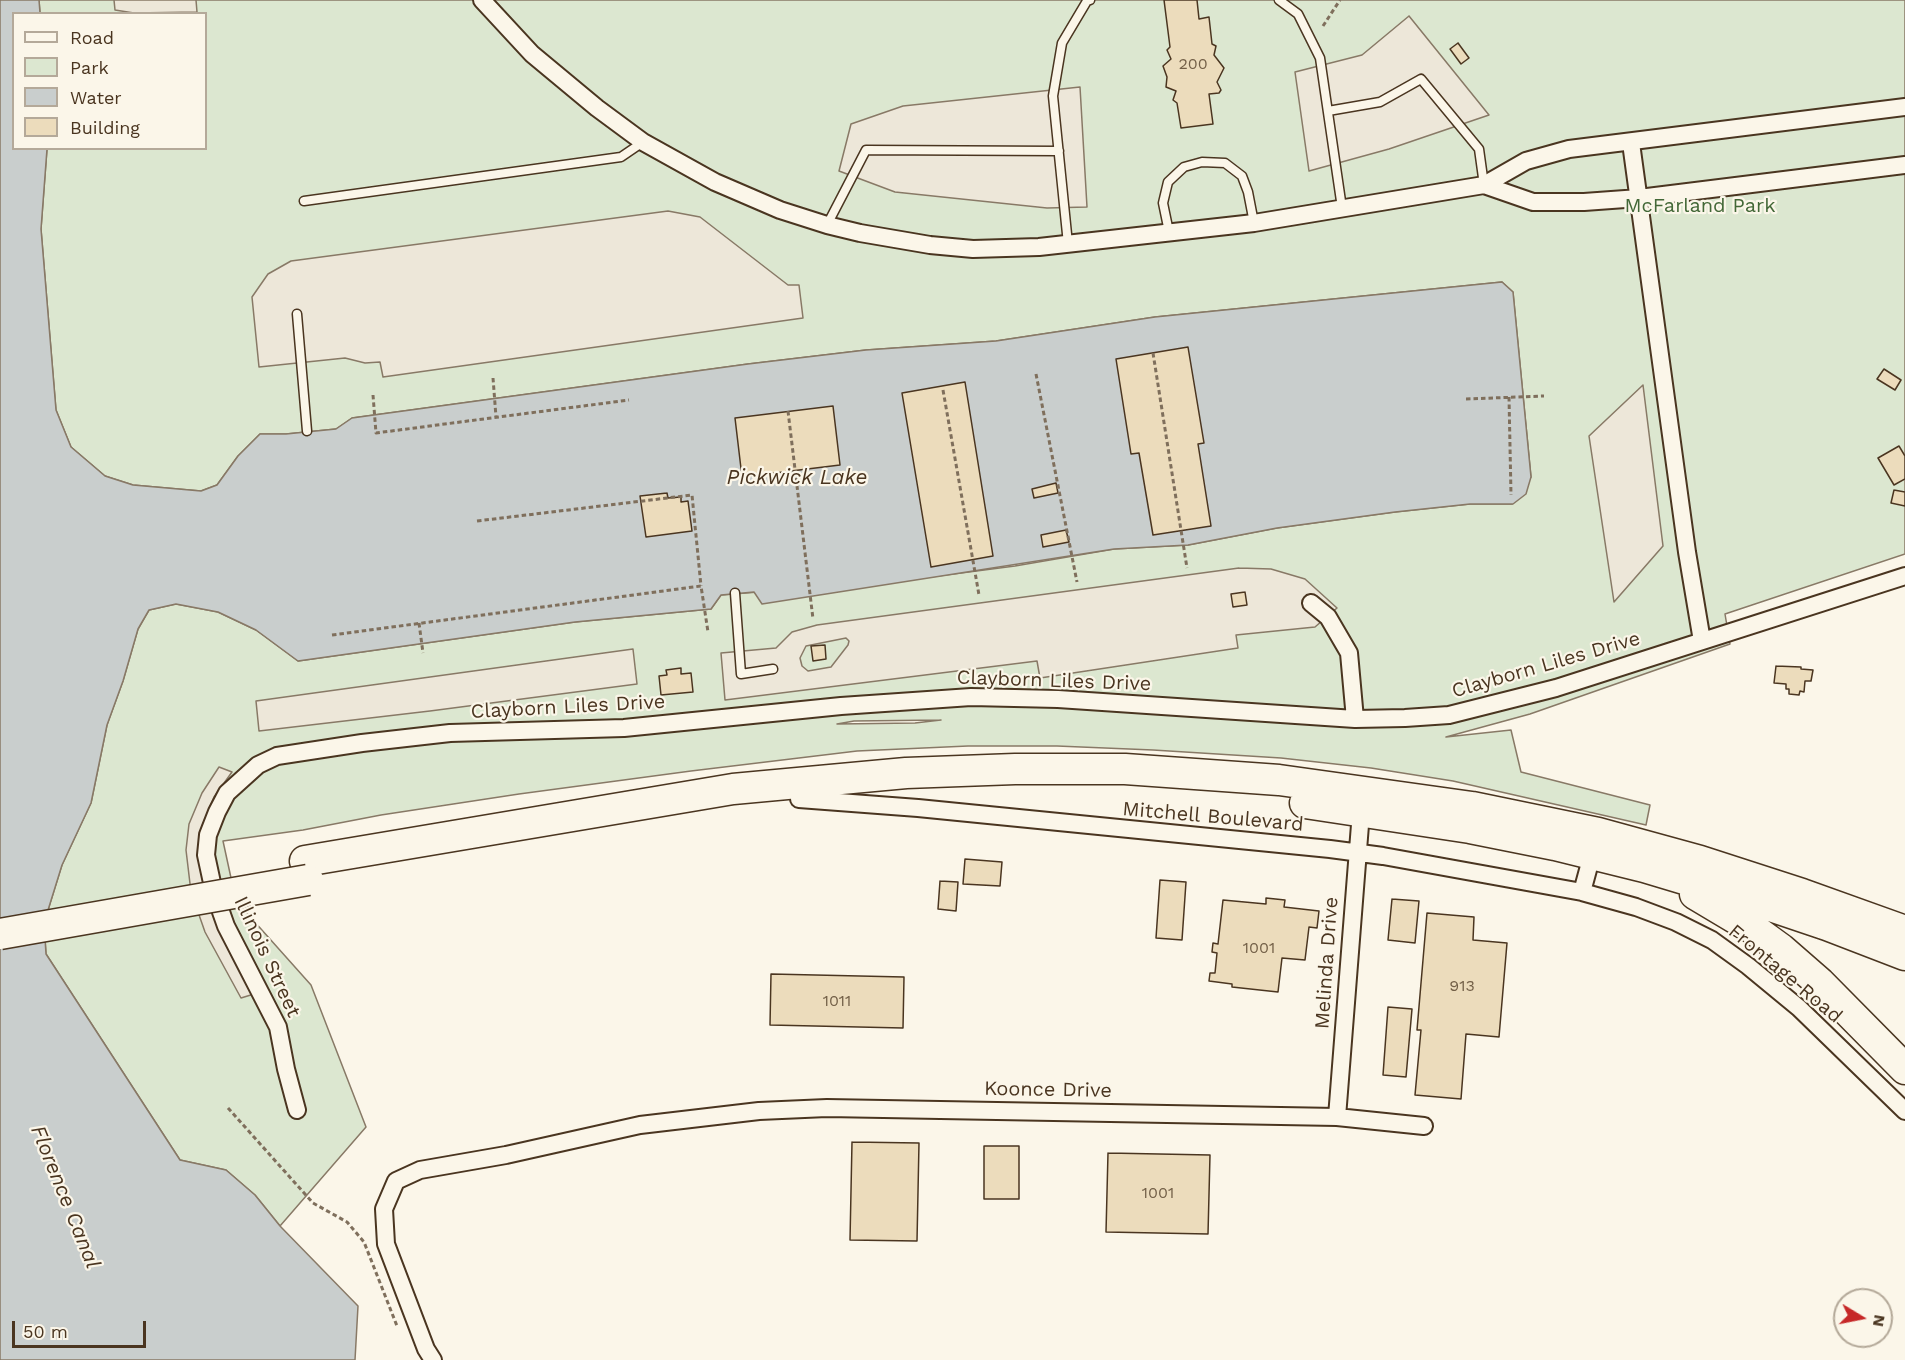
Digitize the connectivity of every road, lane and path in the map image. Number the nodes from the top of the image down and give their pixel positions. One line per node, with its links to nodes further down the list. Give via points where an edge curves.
1 (482, 0): 8 (street, via 532,54)
2 (1090, 0): 10 (lane, via 1062,43 1053,96)
3 (1279, 0): 7 (lane, via 1298,14 1320,58)
4 (1340, 0): 5 (path)
5 (1323, 26)
6 (1905, 107): 9 (street)
7 (1328, 111): 12 (lane, via 1380,102 1421,79 1479,149); 15 (lane)
8 (643, 142): 14 (lane, via 621,157); 17 (street, via 715,182)
9 (1631, 142): 12 (street, via 1569,149 1526,161); 13 (street)
10 (1059, 151): 17 (lane, via 866,150); 19 (lane)
11 (1905, 165): 13 (street)
12 (1484, 185): 13 (street, via 1533,202); 15 (street)
13 (1639, 198): 46 (street)
14 (304, 201)
15 (1342, 208): 16 (street)
16 (1254, 223): 18 (street); 18 (lane, via 1242,176 1225,163 1202,162 1184,167 1168,182 1163,203)
17 (826, 225): 19 (street, via 860,234 973,249)
18 (1169, 232): 19 (street)
19 (1068, 244)
20 (297, 314): 32 (lane)
21 (1153, 353): 35 (path)
22 (1036, 374): 37 (path)
23 (493, 378): 31 (path)
24 (943, 390): 40 (path)
25 (373, 395): 31 (path, via 376,433)
26 (1545, 396): 27 (path)
27 (1509, 398): 28 (path); 33 (path)
28 (1466, 399)
29 (629, 400): 31 (path)
30 (788, 411): 42 (path)
31 (496, 417)
32 (307, 431)
33 (1511, 495)
34 (477, 521): 38 (path, via 692,495)
35 (1187, 568)
36 (1905, 576): 46 (street, Clayborn Liles Drive)
37 (1077, 582)
38 (701, 586): 43 (path); 44 (path)
39 (735, 593): 48 (lane, via 741,674)
40 (979, 595)
41 (1311, 603): 49 (street, via 1328,616 1348,654)
42 (813, 618)
43 (419, 623): 45 (path); 47 (path)
44 (708, 632)
45 (332, 635)
46 (1702, 642): 49 (street, Clayborn Liles Drive, via 1471,711)
47 (423, 653)
48 (773, 669)
49 (1355, 719): 56 (street, Clayborn Liles Drive, via 1058,699 971,698 754,713 646,726 450,733 308,750 277,756 258,765 227,794 208,835 206,855)
50 (799, 799): 51 (highway, via 886,792 1081,787 1233,795); 52 (street, Mitchell Boulevard); 55 (highway)
51 (1361, 812): 52 (street, Melinda Drive); 53 (highway, via 1470,828)
52 (1356, 853): 57 (street, Mitchell Boulevard); 66 (street, Melinda Drive)
53 (1592, 855): 54 (highway); 57 (street)
54 (1644, 867): 61 (highway, via 1744,897); 62 (highway, via 1701,897 1781,949)
55 (306, 871): 58 (highway); 59 (highway, via 733,789 906,772 1125,769 1366,790 1598,833 1700,861); 60 (highway, bridge)
56 (214, 892): 64 (street, Illinois Street, via 226,926 278,1027)
57 (1582, 892): 65 (street, Frontage Road, via 1656,914 1712,940 1799,1008)
58 (0, 914)
59 (1905, 931)
60 (0, 934)
61 (1905, 955)
62 (1905, 1069)
63 (228, 1108): 68 (path, via 313,1203 347,1222 364,1242)
64 (297, 1110)
65 (1905, 1111)
66 (1337, 1117): 67 (street, Koonce Drive); 69 (street, Koonce Drive, via 827,1108 759,1111 640,1125 420,1170 396,1181 384,1209 386,1244)
67 (1424, 1126)
68 (398, 1329)
69 (429, 1354)

